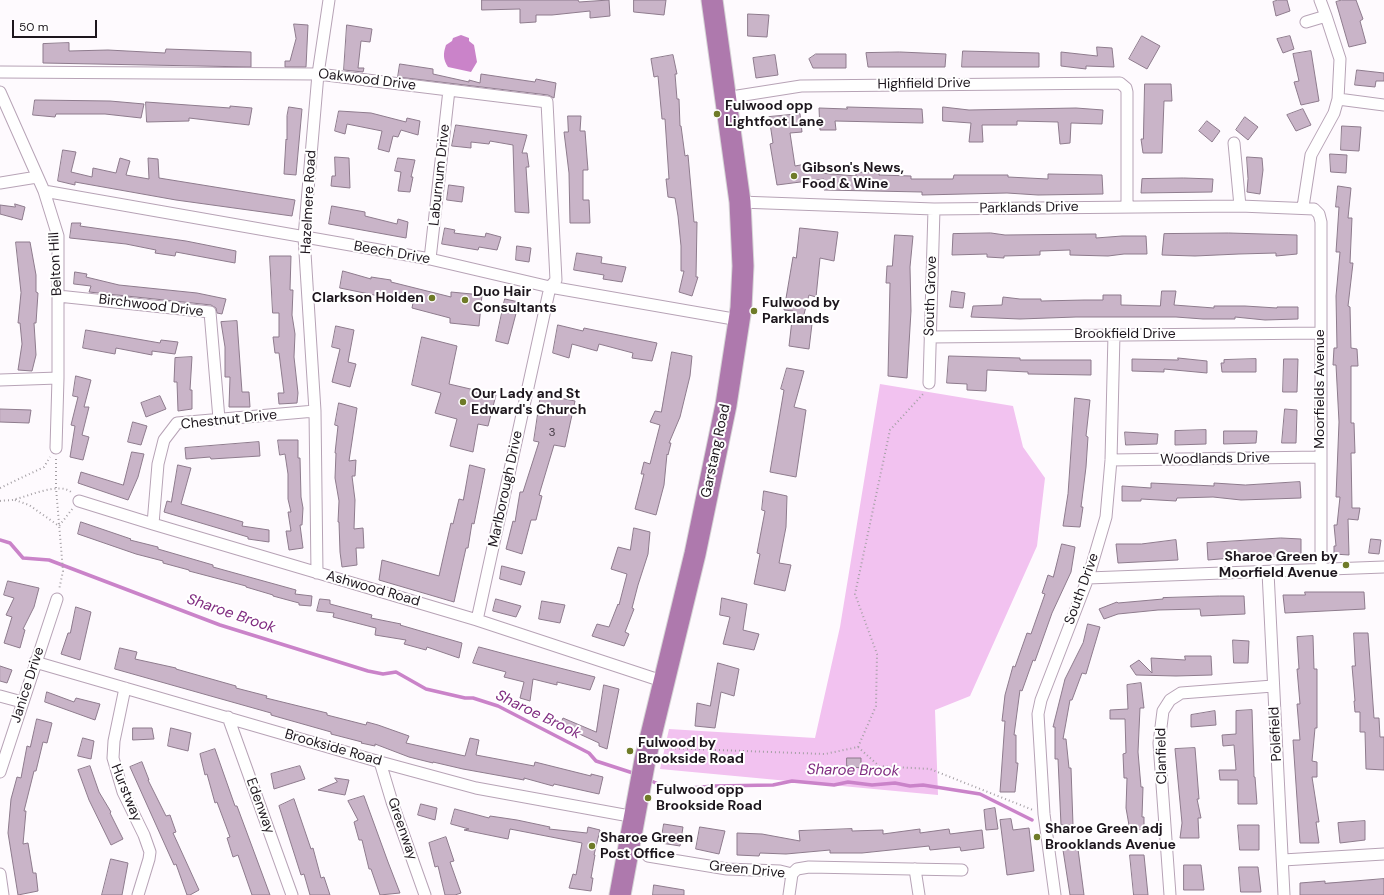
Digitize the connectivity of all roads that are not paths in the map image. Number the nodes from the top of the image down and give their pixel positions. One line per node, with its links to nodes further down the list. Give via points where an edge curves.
1 (329, 0): 7 (street, Hazelmere Road)
2 (712, 0): 10 (highway, Garstang Road)
3 (1320, 0): 4 (street)
4 (1326, 16): 5 (street); 11 (street, via 1340,59)
5 (1306, 22)
6 (0, 72): 7 (street, Oakwood Drive)
7 (318, 74): 8 (street, Oakwood Drive); 23 (street, Hazelmere Road)
8 (450, 90): 24 (street, Laburnum Drive); 25 (street, Oakwood Drive, via 547,102 556,280)
9 (0, 92): 14 (street, Belton Hill)
10 (725, 98): 17 (highway, Garstang Road); 19 (street, Highfield Drive, via 801,86 1115,82 1123,85 1127,92)
11 (1338, 99): 12 (street); 20 (street, via 1334,113 1311,155)
12 (1384, 105)
13 (1234, 142): 18 (street)
14 (37, 177): 15 (street); 16 (street, Belton Hill)
15 (0, 183)
16 (44, 191): 23 (street, Beech Drive); 26 (street, Belton Hill, via 58,236)
17 (740, 202): 21 (street, Parklands Drive); 27 (highway, Garstang Road, via 743,266)
18 (1240, 206): 19 (street, Parklands Drive); 20 (street, Parklands Drive)
19 (1127, 207): 21 (street, Parklands Drive)
20 (1303, 207): 22 (street, Parklands Drive)
21 (934, 209): 30 (street, South Grove)
22 (1316, 211): 28 (street, Moorfields Avenue, via 1321,222)
23 (304, 237): 24 (street, Beech Drive); 34 (street, Hazelmere Road)
24 (430, 260): 25 (street, Beech Drive)
25 (550, 287): 27 (street, Beech Drive); 47 (street, Marlborough Drive)
26 (58, 296): 31 (street, Belton Hill); 35 (street, Birchwood Drive, via 210,312)
27 (739, 320): 49 (highway, Garstang Road, via 726,406)
28 (1320, 333): 29 (street, Brookfield Drive); 37 (street, Moorfields Avenue)
29 (1114, 334): 30 (street, Brookfield Drive); 38 (street, South Drive)
30 (930, 337): 33 (street, South Grove)
31 (58, 378): 32 (street); 36 (street, Belton Hill)
32 (0, 380)
33 (929, 383)
34 (314, 411): 35 (street, Chestnut Drive); 44 (street, Hazelmere Road)
35 (220, 419): 40 (street, Chestnut Drive, via 177,423 164,440 158,464)
36 (56, 448)
37 (1320, 457): 38 (street, Woodlands Drive); 42 (street, Moorfields Avenue)
38 (1110, 460): 45 (street, South Drive, via 1106,517)
39 (79, 500): 40 (street, Ashwood Road)
40 (152, 524): 44 (street, Ashwood Road)
41 (1384, 567): 42 (street)
42 (1321, 569): 43 (street)
43 (1268, 572): 45 (street); 50 (street, Polefield)
44 (317, 573): 47 (street, Ashwood Road)
45 (1088, 578): 72 (street, South Drive, via 1039,708 1044,814)
46 (57, 599): 48 (street, Janice Drive)
47 (477, 620): 49 (street, Ashwood Road)
48 (35, 662): 51 (street, Brookside Road); 53 (street, Janice Drive)
49 (665, 682): 57 (highway, Garstang Road, via 640,785)
50 (1273, 686): 60 (street, Polefield); 73 (street, Clanfield, via 1189,691 1175,696 1166,705 1161,719 1160,743)
51 (124, 688): 54 (street, Brookside Road); 66 (street, Hurstway, via 113,758 116,775 150,852)
52 (0, 696): 53 (street)
53 (22, 702): 56 (street, Janice Drive)
54 (228, 717): 55 (street, Brookside Road); 67 (street, Edenway)
55 (380, 762): 57 (street, Brookside Road, via 476,788); 68 (street, Greenway)
56 (0, 772)
57 (635, 817): 69 (highway, Garstang Road)
58 (1384, 854): 60 (street)
59 (648, 856): 64 (street, Green Drive, via 727,869 780,871)
60 (1283, 860): 74 (street, Polefield)
61 (915, 869): 62 (street, Green Drive); 64 (street, Green Drive, via 809,867 797,869); 71 (street)
62 (962, 870)
63 (0, 874): 65 (street)
64 (792, 874): 70 (street)
65 (3, 895)
66 (138, 895)
67 (292, 895)
68 (425, 895)
69 (620, 895)
70 (790, 895)
71 (919, 895)
72 (1055, 895)
73 (1170, 895)
74 (1284, 895)

